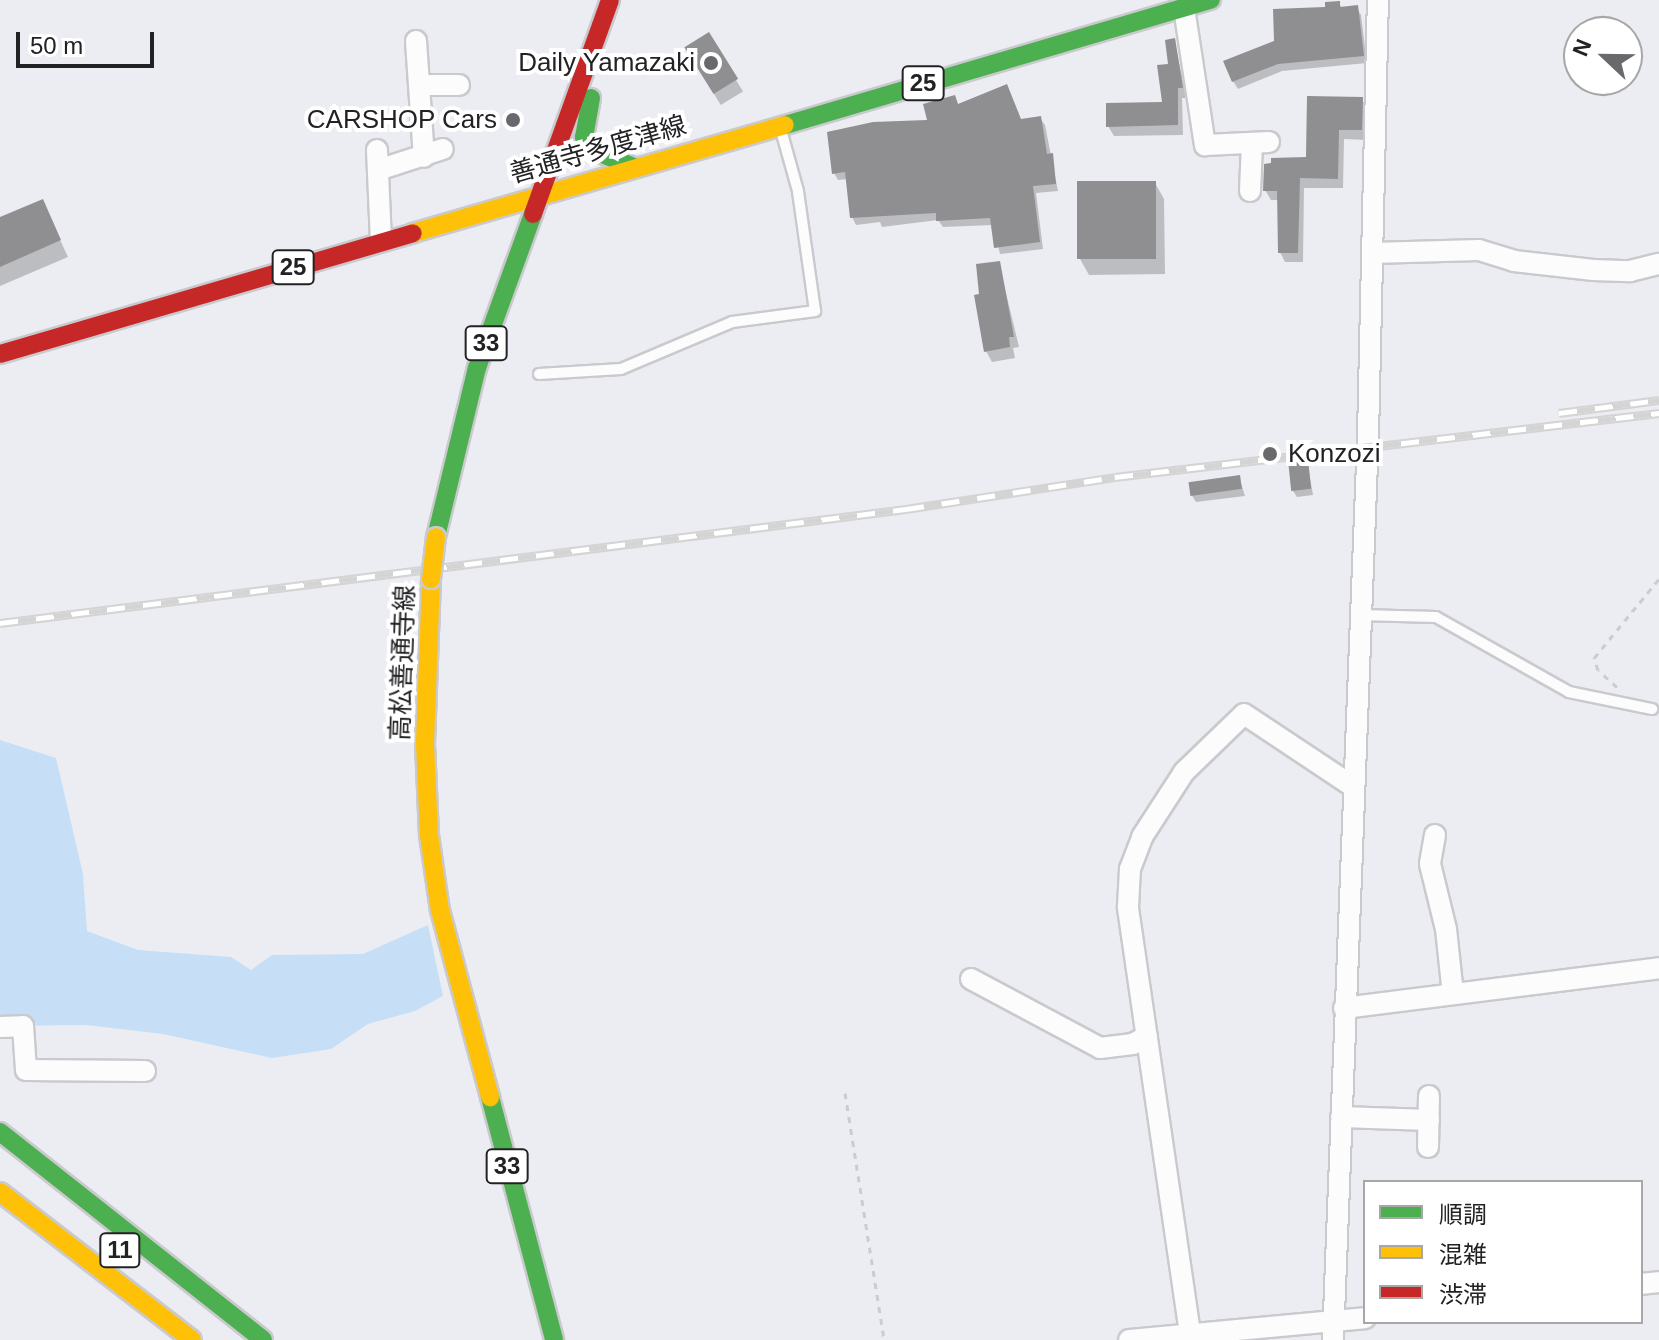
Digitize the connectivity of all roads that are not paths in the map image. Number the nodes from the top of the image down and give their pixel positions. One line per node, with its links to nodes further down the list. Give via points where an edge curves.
1 (1211, 0): 4 (main road, 善通寺多度津線 / 25)
2 (1378, 0): 16 (street)
3 (609, 1): 9 (main road, 高松善通寺線 / 33); 10 (main road, via 610,29 584,137 590,149 605,158)
4 (1184, 8): 8 (main road, 善通寺多度津線 / 25); 12 (street, via 1192,106 1205,145 1260,143)
5 (416, 41): 6 (street)
6 (419, 85): 7 (street); 15 (street, via 433,153 377,160)
7 (459, 85)
8 (779, 124): 10 (main road, 善通寺多度津線 / 25); 20 (lane, via 798,191 815,311 732,322 621,369)
9 (555, 154): 11 (main road, via 562,173); 13 (main road, 高松善通寺線 / 33)
10 (636, 168): 11 (main road, 善通寺多度津線 / 25)
11 (586, 181): 13 (main road, 善通寺多度津線 / 25)
12 (1250, 191)
13 (540, 195): 14 (main road, 善通寺多度津線 / 25); 19 (main road, 高松善通寺線 / 33)
14 (467, 215): 15 (main road, 善通寺多度津線 / 25); 19 (main road, via 493,221 512,241 480,335)
15 (381, 240): 18 (main road, 善通寺多度津線 / 25)
16 (1372, 253): 17 (street, via 1479,250 1514,261 1593,270 1630,271); 21 (street)
17 (1659, 264)
18 (0, 354)
19 (477, 368): 47 (main road, 高松善通寺線 / 33, bridge, via 436,537 431,579 425,744 429,835 460,993)
20 (539, 374)
21 (1358, 615): 22 (lane, via 1436,617 1569,692); 23 (street)
22 (1652, 709)
23 (1351, 785): 28 (street); 30 (street, via 1244,714 1184,772 1142,837 1127,886)
24 (1435, 835): 27 (street, via 1430,864 1446,929)
25 (1659, 968): 27 (street)
26 (971, 979): 30 (street, via 1017,999 1100,1048 1133,1044)
27 (1453, 994): 28 (street)
28 (1344, 1008): 33 (street)
29 (0, 1027): 31 (street, via 23,1026 26,1070 59,1080)
30 (1147, 1036): 42 (street)
31 (145, 1071)
32 (1429, 1096): 34 (street)
33 (1341, 1117): 34 (street); 41 (street)
34 (1429, 1120): 36 (street)
35 (0, 1132): 46 (main road)
36 (1428, 1147)
37 (28, 1180): 45 (main road, 11)
38 (0, 1192): 44 (main road, 11)
39 (0, 1215): 43 (main road)
40 (1363, 1319): 41 (street)
41 (1334, 1331): 42 (street)
42 (1191, 1337): 48 (street)
43 (164, 1340)
44 (192, 1340)
45 (242, 1340)
46 (263, 1340)
47 (554, 1340)
48 (1129, 1340)

